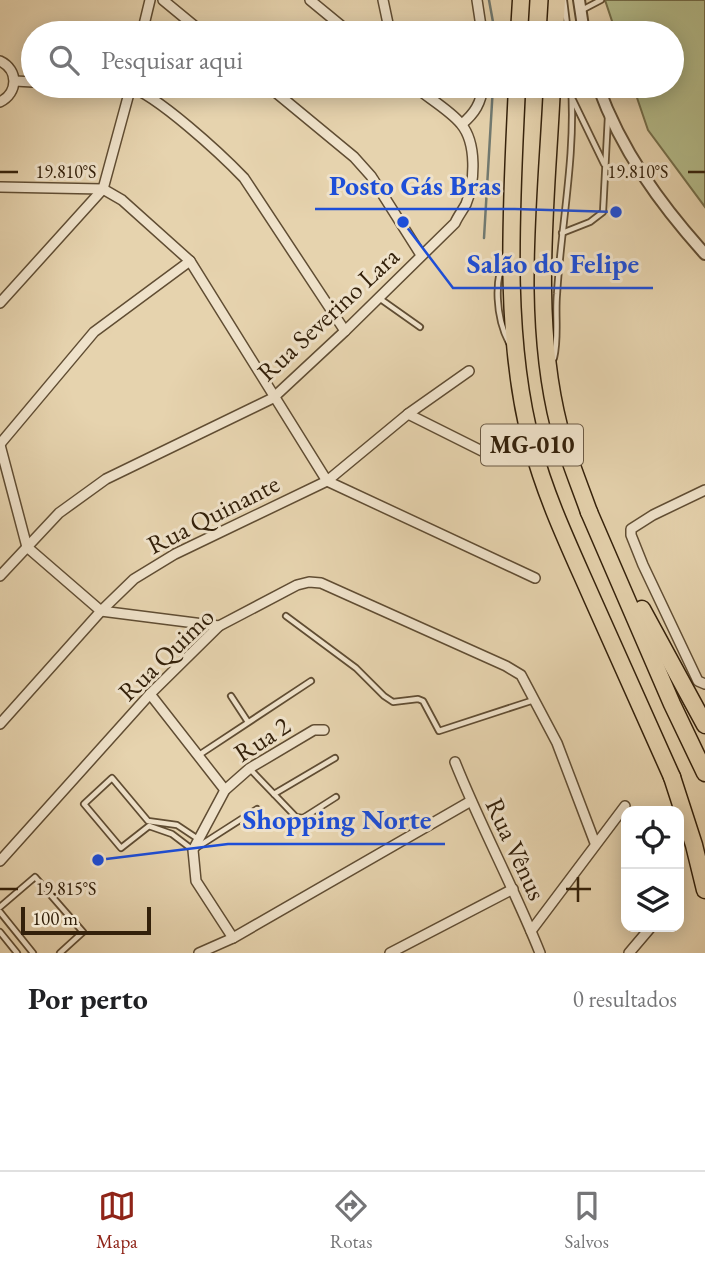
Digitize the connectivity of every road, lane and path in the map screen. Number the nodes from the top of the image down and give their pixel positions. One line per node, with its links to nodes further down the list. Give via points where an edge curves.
1 (150, 0): 11 (street)
2 (163, 0): 12 (street)
3 (310, 0): 13 (street)
4 (383, 0): 14 (street)
5 (477, 0): 15 (street)
6 (521, 0): 16 (highway)
7 (557, 0): 17 (highway)
8 (564, 0): 18 (lane)
9 (601, 0): 10 (lane)
10 (580, 5)
11 (145, 21)
12 (188, 21)
13 (335, 21)
14 (387, 21)
15 (480, 21)
16 (520, 21)
17 (556, 21)
18 (567, 21)
19 (0, 61): 20 (street, via 10,68)
20 (15, 81): 21 (street); 31 (street, via 10,95)
21 (21, 81)
22 (127, 98): 36 (street)
23 (148, 98): 44 (street, via 244,178)
24 (283, 98): 39 (street, via 354,157)
25 (429, 98): 33 (street)
26 (481, 98): 33 (street)
27 (517, 98): 74 (highway, MG-010, via 513,324 532,445 555,515)
28 (551, 98): 46 (highway, MG-010, via 544,275)
29 (602, 98): 32 (street)
30 (572, 99): 34 (lane); 37 (lane, MG-010)
31 (0, 102)
32 (608, 113): 34 (lane); 38 (street, via 653,190)
33 (462, 124): 39 (street, Rua Severino Lara, via 472,160 465,206)
34 (604, 165): 37 (lane, via 603,212)
35 (0, 187): 36 (street)
36 (103, 189): 40 (street, via 122,200); 42 (street)
37 (562, 233): 46 (lane, MG-010, via 557,347)
38 (705, 254)
39 (421, 255): 41 (street, Rua Severino Lara)
40 (190, 261): 47 (street); 49 (street, via 94,332)
41 (378, 298): 43 (lane); 44 (street, Rua Severino Lara)
42 (0, 303)
43 (420, 327)
44 (345, 331): 47 (street, Rua Severino Lara)
45 (469, 371): 48 (street, Rua Quinante)
46 (550, 376): 53 (highway, MG-010, via 559,425)
47 (273, 398): 51 (street); 54 (street, Rua Severino Lara, via 106,479 59,513)
48 (408, 414): 50 (street); 51 (street, Rua Quinante)
49 (0, 444): 54 (street)
50 (498, 459)
51 (327, 481): 56 (street); 57 (street, Rua Quinante, via 175,554 134,579)
52 (705, 490): 61 (street, via 631,529 698,681)
53 (589, 512): 67 (highway, MG-010, via 606,534); 73 (highway)
54 (27, 547): 55 (street, Rua Severino Lara); 57 (street)
55 (0, 576)
56 (535, 578)
57 (101, 611): 59 (street); 66 (street, Rua Quinante)
58 (286, 616): 64 (lane, via 393,702 423,701 439,731)
59 (219, 626): 62 (street, Rua Quimo); 64 (street, Rua Quimo, via 298,584 321,583 506,666 521,675)
60 (310, 681): 65 (lane)
61 (705, 684)
62 (150, 694): 69 (street); 87 (street, Rua Quimo)
63 (231, 696): 65 (lane)
64 (535, 700): 84 (street)
65 (248, 722): 69 (lane)
66 (0, 724)
67 (705, 725)
68 (324, 730): 72 (street, Rua 2, via 314,730)
69 (198, 756): 75 (street)
70 (335, 758): 76 (lane)
71 (455, 762): 78 (street, Rua Vênus)
72 (250, 768): 75 (street, Rua 2); 76 (lane)
73 (705, 774)
74 (672, 777): 85 (highway); 89 (highway, MG-010)
75 (225, 790): 83 (street, Rua 2)
76 (274, 794): 77 (lane, via 296,817 303,818)
77 (336, 797)
78 (471, 802): 88 (street, Rua Vênus); 95 (street)
79 (257, 809): 86 (lane)
80 (621, 811): 84 (street)
81 (177, 825): 82 (lane); 82 (lane, via 148,821 112,778 84,804 121,848 149,826); 83 (lane)
82 (172, 834): 86 (lane)
83 (198, 839): 86 (street, Rua 2)
84 (595, 843): 91 (street)
85 (705, 845)
86 (193, 850): 95 (street, via 197,881)
87 (0, 861)
88 (513, 889): 91 (street, Rua Vênus); 101 (street)
89 (705, 890)
90 (0, 909): 94 (lane); 99 (lane, via 35,877 83,932)
91 (531, 930): 102 (street, Rua Vênus)
92 (0, 932): 96 (lane)
93 (647, 932): 103 (street)
94 (20, 936): 96 (lane); 98 (lane)
95 (233, 938): 100 (street)
96 (10, 944): 97 (lane)
97 (17, 953)
98 (33, 953)
99 (60, 953)
100 (199, 953)
101 (390, 953)
102 (540, 953)
103 (629, 953)

